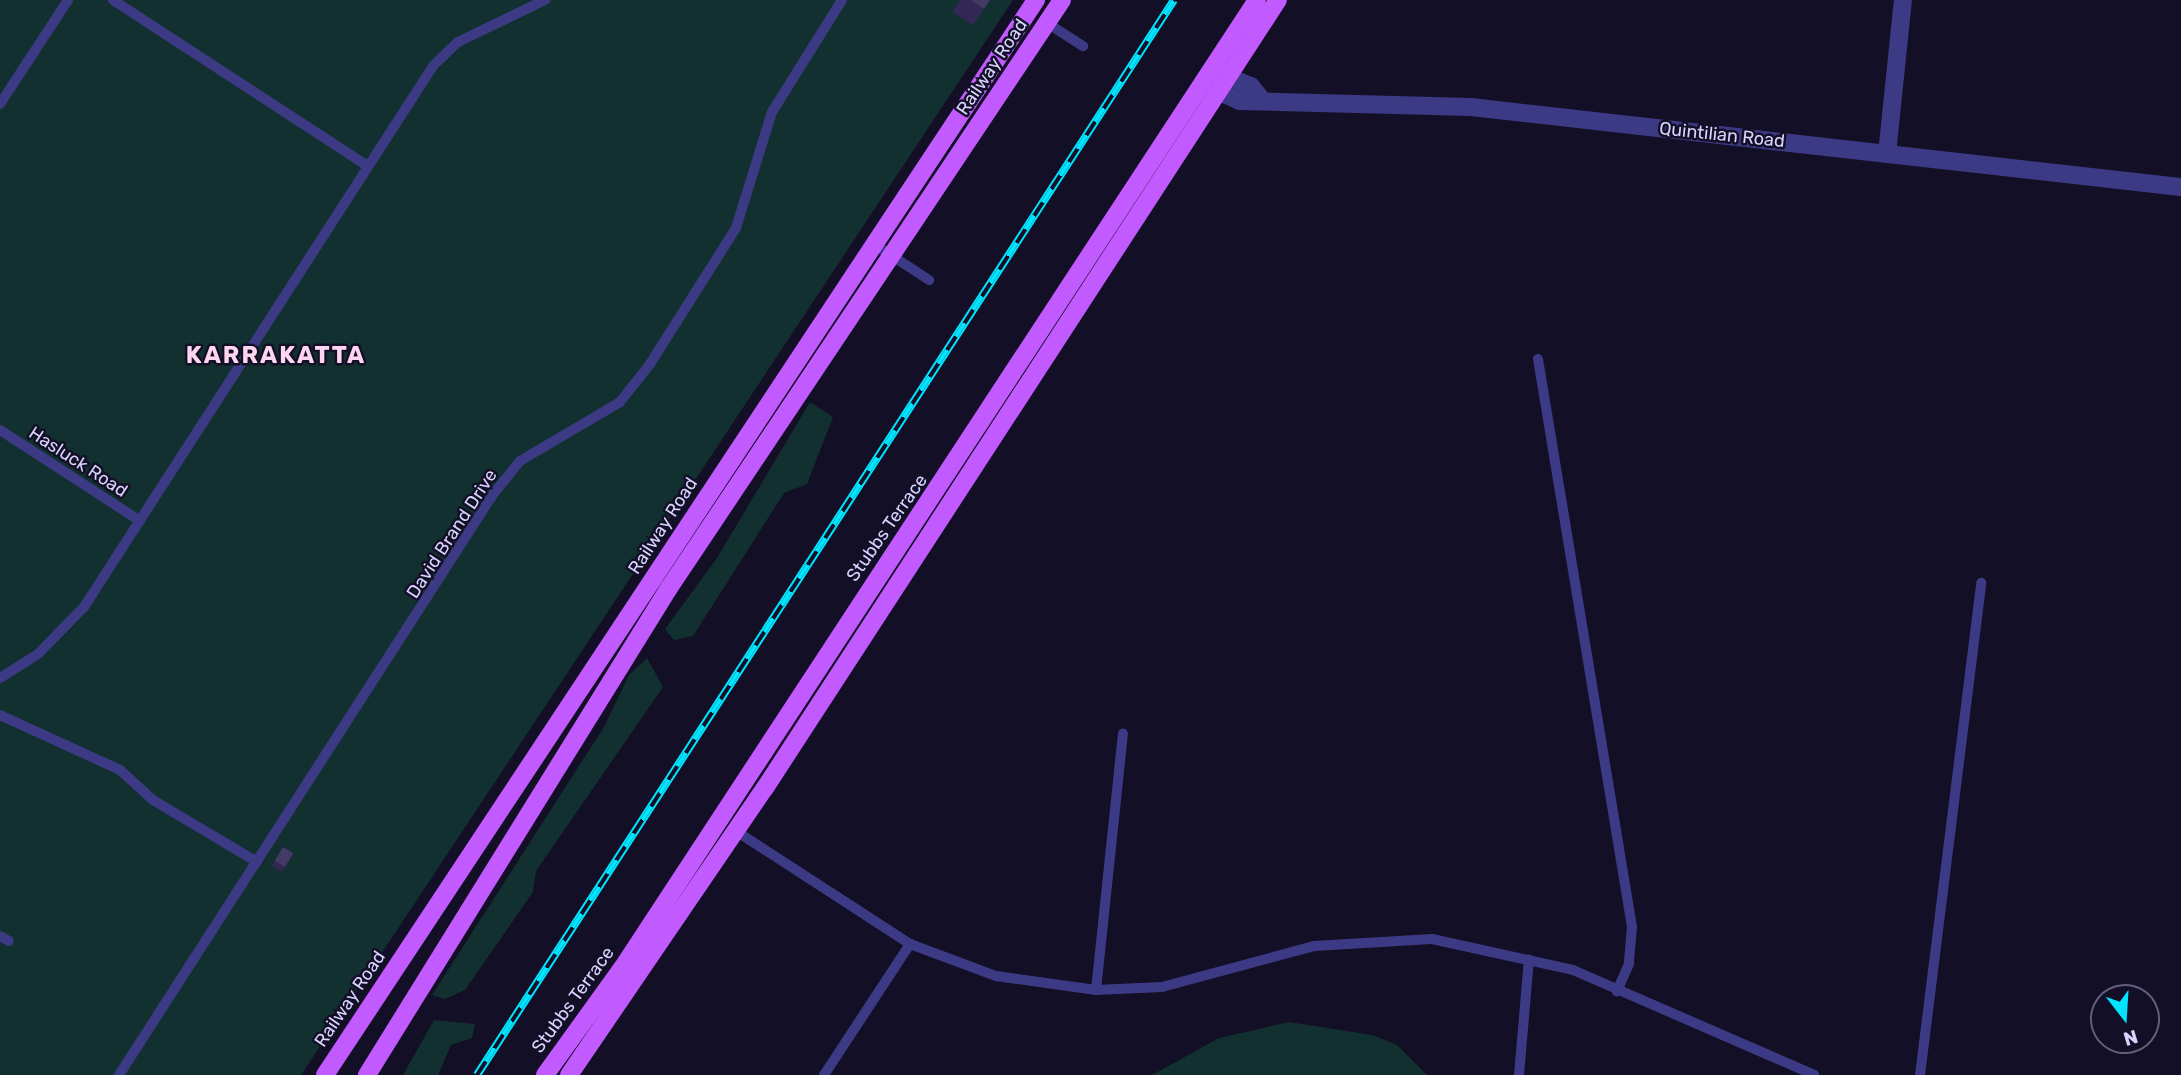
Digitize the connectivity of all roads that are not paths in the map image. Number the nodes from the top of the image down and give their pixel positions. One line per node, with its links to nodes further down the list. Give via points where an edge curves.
1 (68, 0): 15 (lane)
2 (113, 0): 17 (lane)
3 (545, 0): 17 (lane, via 458,42 433,66)
4 (842, 0): 30 (lane, David Brand Drive, via 772,112 736,228 650,364 620,402 520,461 494,493)
5 (1062, 0): 10 (main road, Railway Road)
6 (1257, 0): 13 (main road, Stubbs Terrace)
7 (1278, 0): 12 (main road, Stubbs Terrace)
8 (1903, 0): 16 (street)
9 (1035, 1): 19 (main road, Railway Road)
10 (1047, 23): 11 (lane); 20 (main road, Railway Road)
11 (1083, 46)
12 (1228, 76): 13 (main road, Stubbs Terrace); 14 (street, via 1251,86)
13 (1209, 82): 14 (street, Quintilian Road, via 1239,102); 29 (main road, Stubbs Terrace); 39 (main road, Stubbs Terrace, via 624,967)
14 (1261, 99): 16 (street, Quintilian Road, via 1471,107)
15 (0, 104)
16 (1887, 154): 18 (street, Quintilian Road)
17 (369, 166): 24 (lane)
18 (2181, 187)
19 (874, 244): 20 (lane); 37 (main road, Railway Road)
20 (891, 256): 21 (lane); 38 (main road, Railway Road, via 668,588)
21 (929, 280)
22 (1538, 359): 34 (lane, via 1632,927 1629,964)
23 (0, 430): 24 (lane, Hasluck Road)
24 (140, 521): 26 (lane, via 84,607 38,654)
25 (1981, 583): 44 (lane)
26 (0, 678)
27 (0, 715): 30 (lane, via 120,770 153,800)
28 (1123, 733): 33 (lane)
29 (736, 831): 31 (lane); 40 (main road, Stubbs Terrace)
30 (257, 862): 36 (lane, David Brand Drive)
31 (910, 944): 33 (lane, via 996,976); 41 (lane)
32 (1529, 959): 33 (lane, via 1432,939 1364,939 1179,985); 34 (lane, via 1573,970); 42 (lane)
33 (1096, 990)
34 (1618, 990): 35 (lane)
35 (1786, 1071): 43 (lane)
36 (119, 1075)
37 (325, 1075)
38 (367, 1075)
39 (545, 1075)
40 (569, 1075)
41 (824, 1075)
42 (1519, 1075)
43 (1814, 1075)
44 (1920, 1075)

